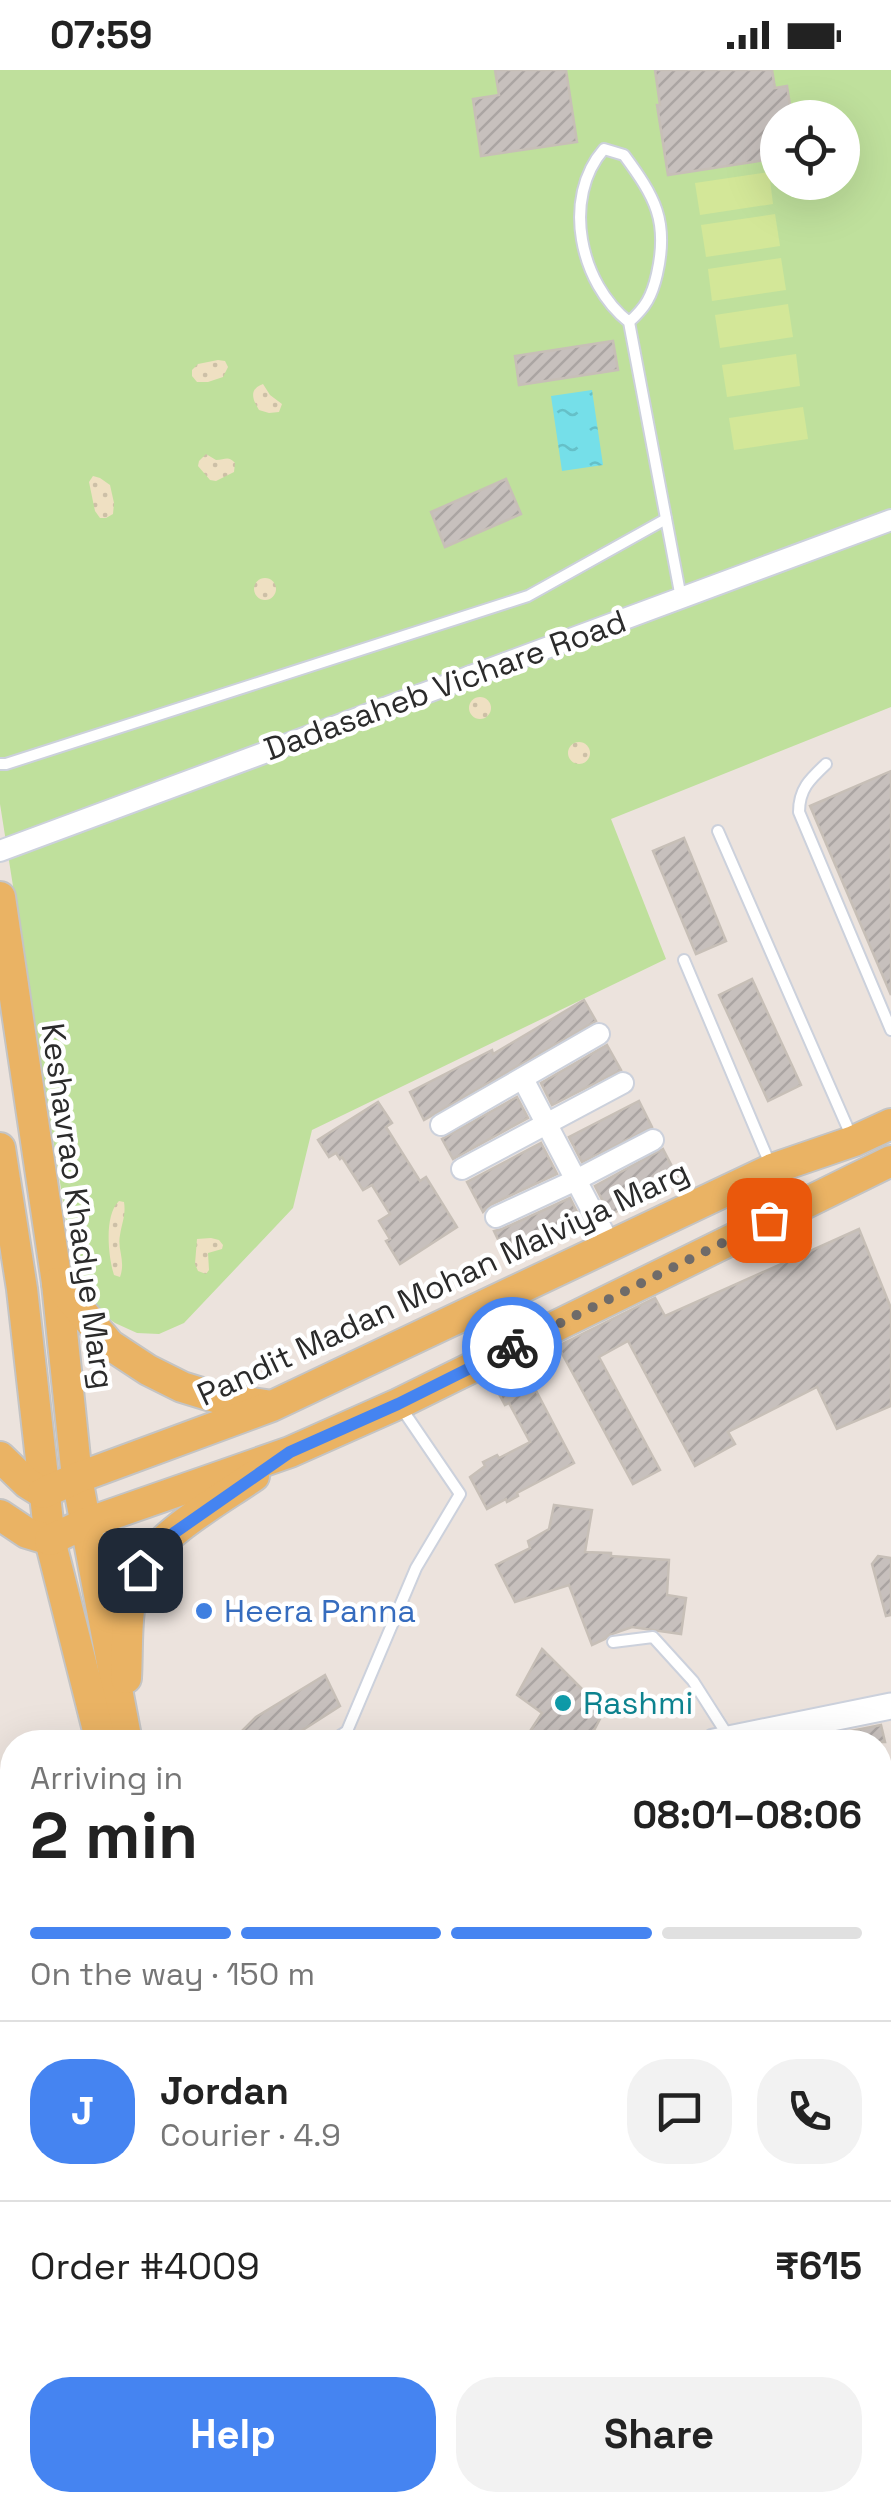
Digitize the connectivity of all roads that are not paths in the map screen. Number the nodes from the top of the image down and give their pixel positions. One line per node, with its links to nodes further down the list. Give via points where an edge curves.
1 (629, 322): 1 (lane, via 600,292 582,239 583,188 604,149 624,155 662,226 655,282 646,307); 2 (lane)
2 (666, 519): 4 (lane); 5 (lane, via 528,596)
3 (891, 520): 4 (street, Dadasaheb Vichare Road)
4 (681, 598): 8 (street, Dadasaheb Vichare Road)
5 (0, 764)
6 (826, 764): 11 (lane, via 802,789 798,812)
7 (718, 831): 19 (lane)
8 (0, 851)
9 (0, 896): 28 (main road, Keshavrao Khadye Marg)
10 (684, 960): 23 (lane)
11 (891, 1030)
12 (599, 1034): 13 (street)
13 (523, 1080): 15 (street); 17 (street)
14 (623, 1083): 15 (street)
15 (546, 1124): 22 (street); 24 (street)
16 (891, 1124): 19 (main road, Pandit Madan Mohan Malviya Marg)
17 (441, 1125)
18 (653, 1140): 24 (street)
19 (854, 1140): 21 (street); 23 (main road, Pandit Madan Mohan Malviya Marg)
20 (0, 1148): 29 (main road, Keshavrao Khadye Marg)
21 (879, 1166): 30 (main road)
22 (462, 1169)
23 (772, 1169): 26 (main road, Pandit Madan Mohan Malviya Marg)
24 (576, 1180): 25 (street); 26 (street)
25 (496, 1217)
26 (610, 1245): 27 (main road, Pandit Madan Mohan Malviya Marg)
27 (552, 1273): 30 (main road); 33 (main road, Pandit Madan Mohan Malviya Marg)
28 (57, 1282): 33 (main road, via 110,1345 148,1370 221,1399); 36 (main road, Keshavrao Khadye Marg)
29 (22, 1288): 31 (main road); 37 (main road, Keshavrao Khadye Marg)
30 (573, 1317): 32 (main road)
31 (0, 1338)
32 (398, 1404): 34 (main road); 46 (lane, via 460,1494 416,1568)
33 (272, 1406): 36 (main road, Pandit Madan Mohan Malviya Marg)
34 (290, 1452): 39 (main road); 45 (main road, via 161,1542 140,1570 129,1608)
35 (0, 1457): 37 (main road)
36 (77, 1478): 37 (main road, Pandit Madan Mohan Malviya Marg); 39 (main road, Keshavrao Khadye Marg)
37 (43, 1494): 40 (main road, Keshavrao Khadye Marg)
38 (0, 1515): 40 (main road)
39 (84, 1524): 40 (main road); 44 (main road, Keshavrao Khadye Marg)
40 (50, 1540): 43 (main road, Keshavrao Khadye Marg)
41 (613, 1642): 47 (lane, via 653,1637 693,1681)
42 (891, 1706): 48 (street)
43 (114, 1730)
44 (116, 1730)
45 (118, 1730)
46 (347, 1730)
47 (717, 1730)
48 (775, 1730)

